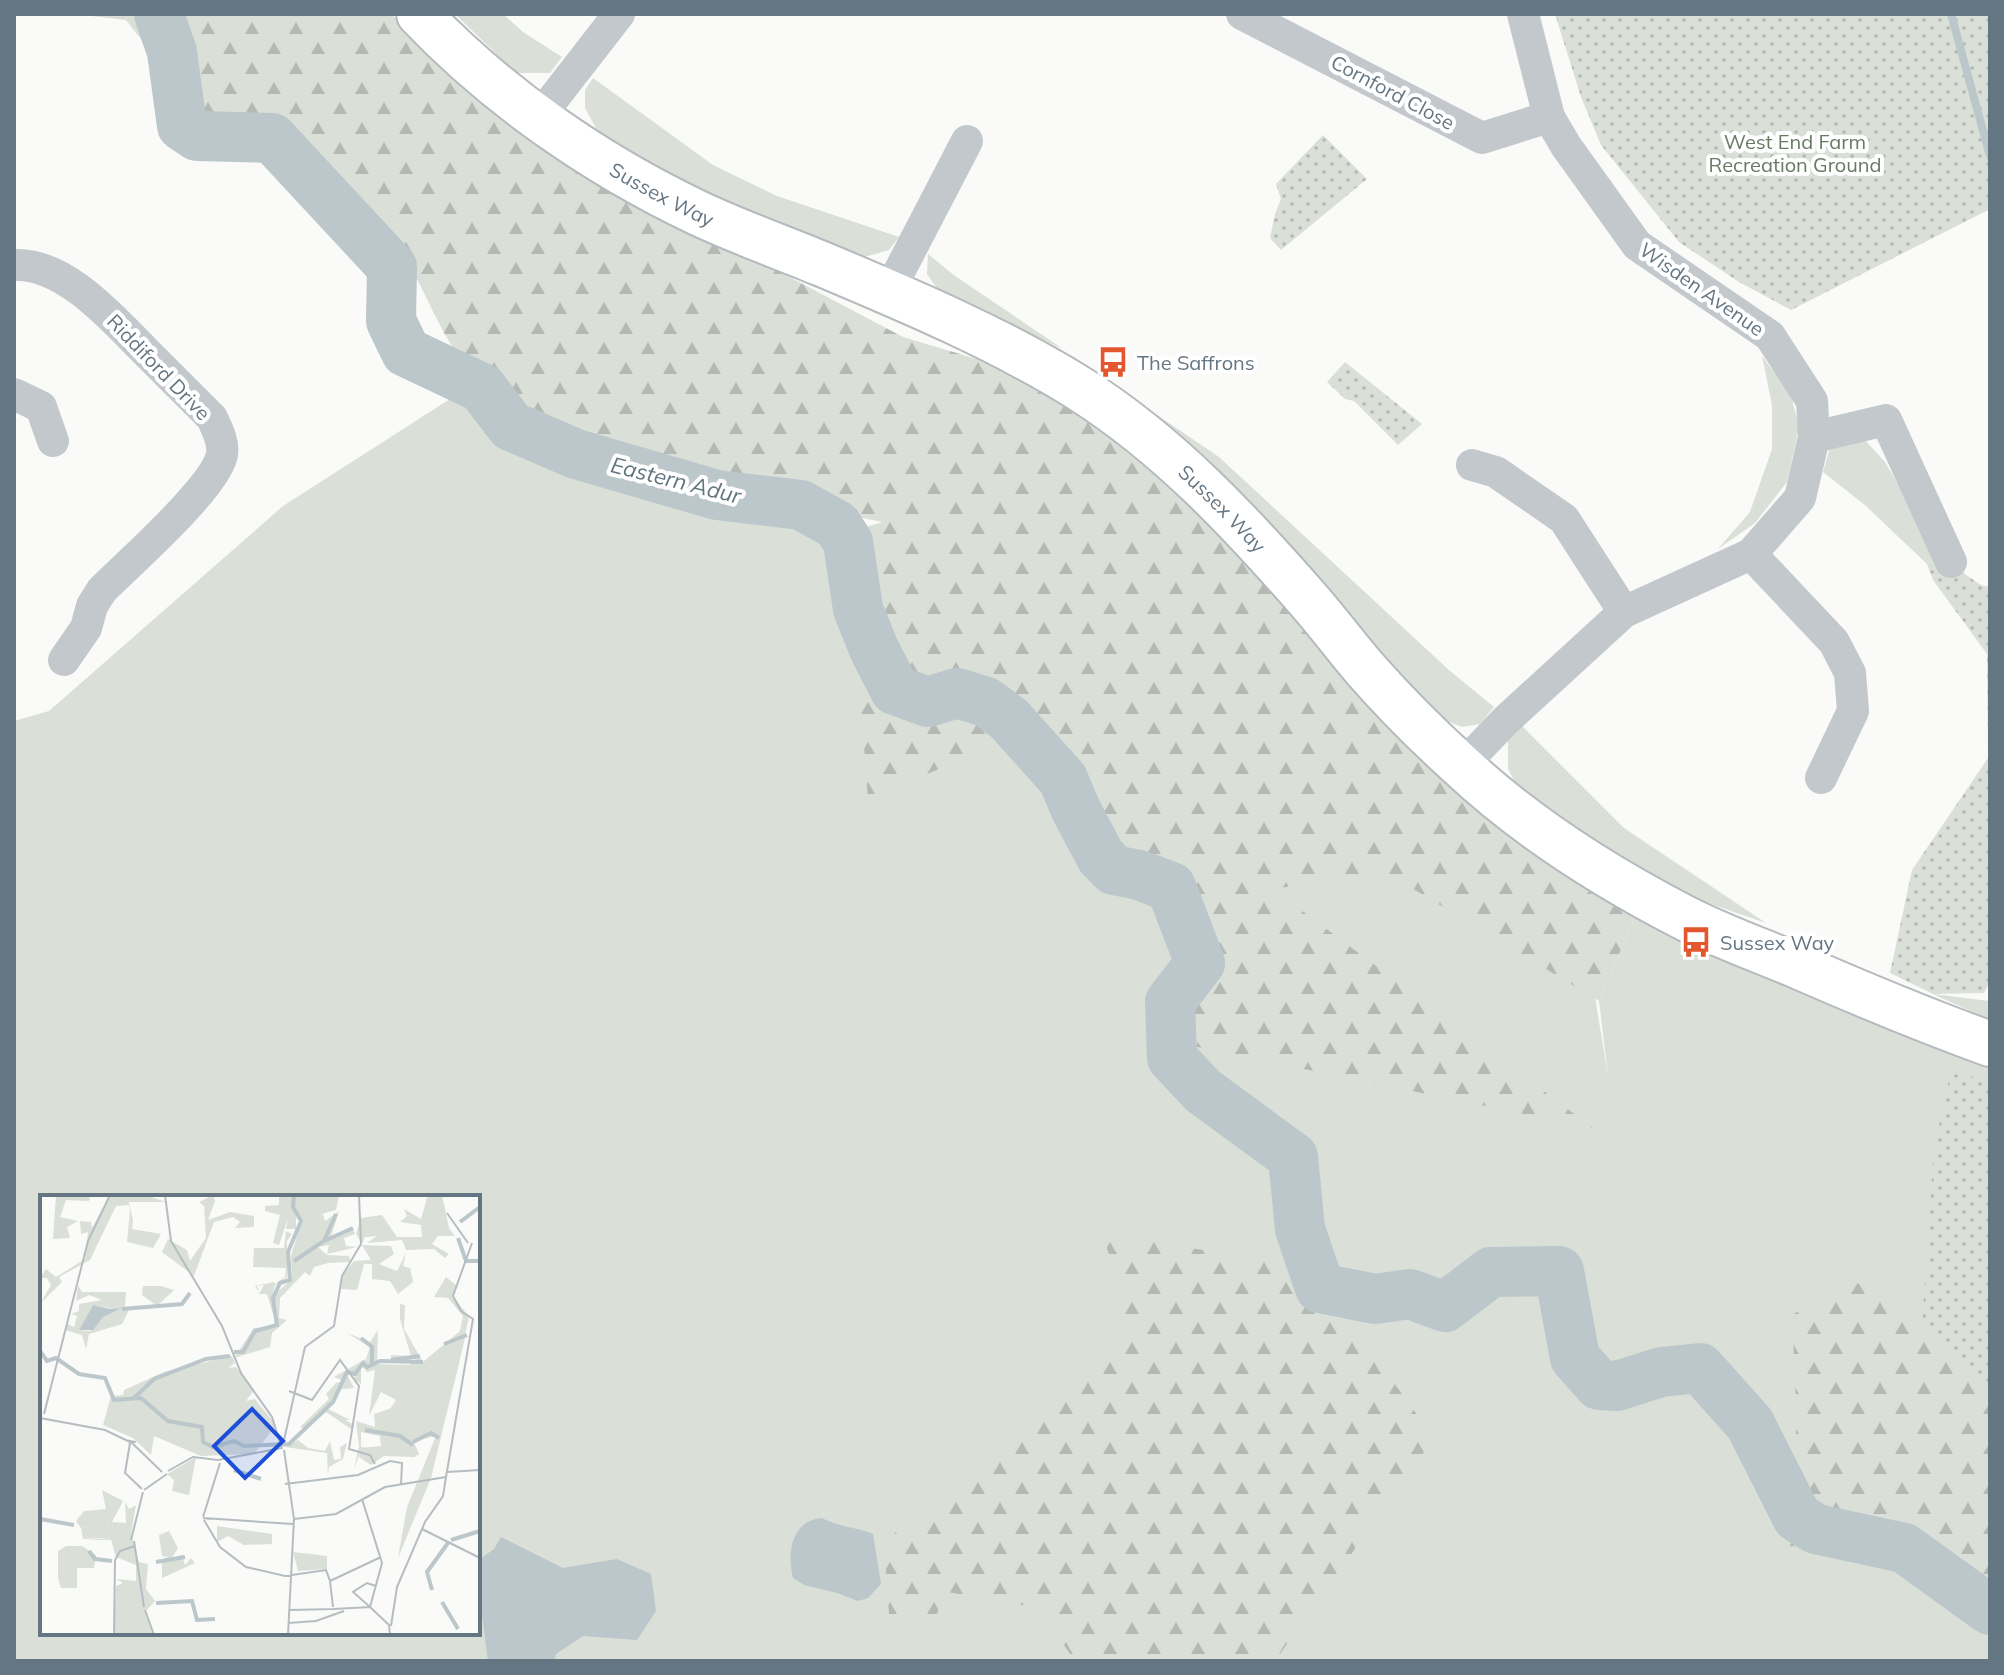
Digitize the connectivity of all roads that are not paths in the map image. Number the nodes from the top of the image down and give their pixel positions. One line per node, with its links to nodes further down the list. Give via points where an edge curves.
1 (419, 14): 5 (main road, Sussex Way, via 477,70)
2 (619, 14): 5 (street)
3 (1242, 14): 6 (street, Cornford Close, via 1482,138)
4 (1523, 14): 6 (street, Wisden Avenue)
5 (539, 117): 9 (main road, Sussex Way, via 597,159 699,213)
6 (1549, 117): 11 (street, Wisden Avenue, via 1637,245 1770,336 1812,401)
7 (967, 141): 9 (street)
8 (14, 265): 17 (street, Riddiford Drive, via 28,264 61,278 91,298 212,418 222,444 211,478 102,590 86,628)
9 (888, 293): 18 (main road, Sussex Way, via 1050,371 1148,439 1225,508 1367,670)
10 (14, 394): 12 (street, via 41,407)
11 (1814, 437): 14 (street, Wisden Avenue, via 1800,498); 15 (street, via 1886,420)
12 (53, 441)
13 (1472, 465): 16 (street, via 1496,472 1564,519)
14 (1751, 554): 16 (street, Wisden Avenue); 19 (street, via 1834,642 1850,673 1853,711)
15 (1951, 562)
16 (1624, 612): 18 (street, Wisden Avenue)
17 (64, 660)
18 (1461, 767): 20 (main road, Sussex Way, via 1539,831 1683,917 1914,1017)
19 (1821, 778)
20 (1990, 1044)

